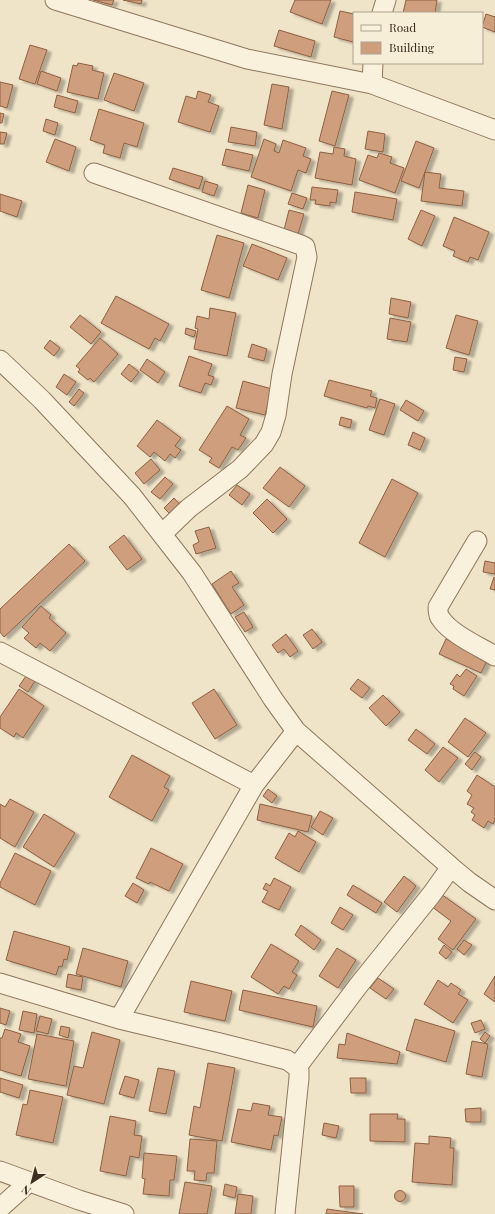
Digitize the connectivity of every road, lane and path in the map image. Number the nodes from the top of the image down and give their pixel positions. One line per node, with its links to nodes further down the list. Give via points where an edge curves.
1 (55, 0): 5 (street, via 247,59)
2 (386, 0): 3 (street)
3 (382, 12)
4 (373, 64): 5 (street)
5 (372, 84): 6 (street)
6 (495, 130)
7 (94, 173): 9 (street, via 301,245 305,247 307,256 271,432 264,444 240,469 189,508)
8 (0, 360): 9 (street, via 42,400 132,496)
9 (162, 534): 13 (street, via 192,573)
10 (477, 541): 12 (street, via 438,607 438,615 452,630)
11 (0, 652): 14 (street)
12 (495, 656)
13 (296, 731): 14 (street); 15 (street)
14 (254, 785): 18 (street)
15 (451, 867): 16 (street); 19 (street)
16 (495, 900)
17 (0, 983): 18 (street)
18 (120, 1019): 19 (street, via 287,1060)
19 (297, 1067): 24 (street, via 299,1078)
20 (0, 1171): 21 (street)
21 (29, 1182): 22 (street); 23 (street)
22 (0, 1208)
23 (124, 1214)
24 (285, 1214)

